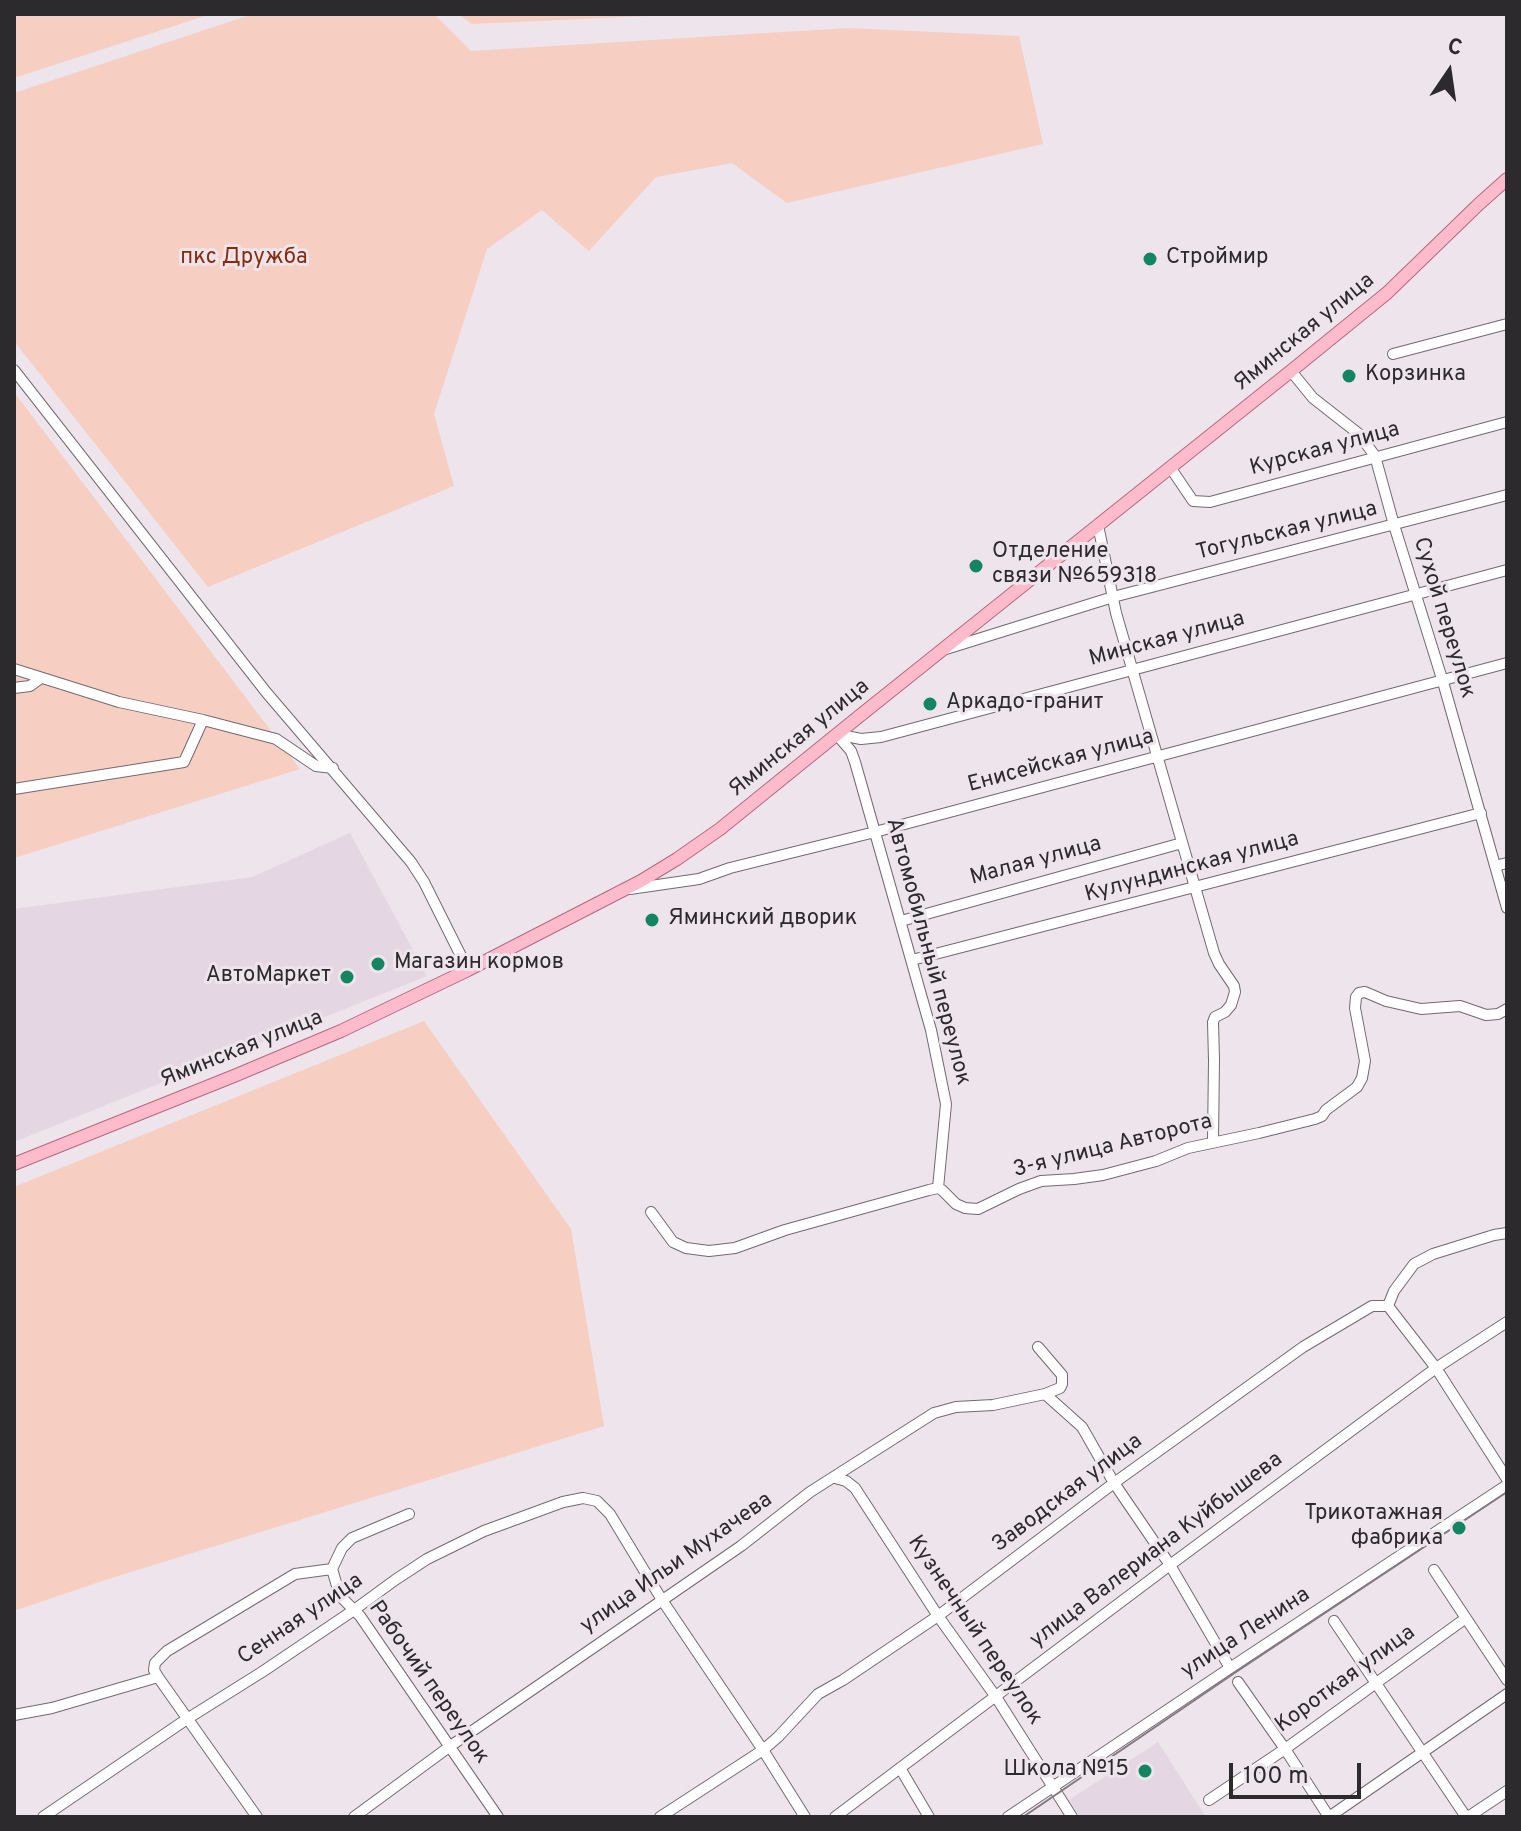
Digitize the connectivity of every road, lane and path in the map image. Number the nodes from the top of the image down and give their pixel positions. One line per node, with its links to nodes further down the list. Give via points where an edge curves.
1 (1507, 179): 5 (main road, Яминская улица, via 1385,295)
2 (1507, 324): 3 (street)
3 (1393, 354)
4 (14, 370): 25 (street, via 266,692)
5 (1291, 371): 7 (street, Сухой переулок, via 1313,398 1359,434); 8 (main road, Яминская улица)
6 (1507, 422): 7 (street, Курская улица)
7 (1375, 456): 8 (street, Курская улица, via 1204,503 1193,501); 11 (street, Сухой переулок)
8 (1170, 467): 10 (main road, Яминская улица)
9 (1507, 495): 11 (street, Тогульская улица)
10 (1098, 525): 14 (street); 15 (main road, Яминская улица)
11 (1394, 525): 13 (street, Сухой переулок); 14 (street, Тогульская улица)
12 (1507, 570): 13 (street, Минская улица)
13 (1415, 594): 18 (street, Минская улица); 20 (street, Сухой переулок)
14 (1113, 597): 15 (street, Тогульская улица); 18 (street)
15 (940, 651): 23 (main road, Яминская улица)
16 (1507, 663): 20 (street, Енисейская улица)
17 (14, 669): 19 (street)
18 (1133, 670): 23 (street, Минская улица, via 881,737); 24 (street)
19 (41, 678): 21 (street); 22 (street)
20 (1443, 682): 24 (street, Енисейская улица); 27 (street, Сухой переулок)
21 (14, 688)
22 (203, 720): 25 (street, via 276,739 316,766); 26 (street, via 184,762)
23 (836, 734): 28 (street, Автомобильный переулок, via 853,755); 33 (main road, Яминская улица, via 720,829)
24 (1158, 756): 28 (street, Енисейская улица); 29 (street)
25 (333, 768): 37 (street, via 411,862)
26 (14, 789)
27 (1481, 813): 31 (street, Сухой переулок); 32 (street, Кулундинская улица)
28 (875, 832): 33 (street, Енисейская улица, via 699,879); 35 (street, Автомобильный переулок)
29 (1182, 843): 32 (street); 35 (street, Малая улица)
30 (1507, 863): 31 (street)
31 (1495, 866): 34 (street, Сухой переулок)
32 (1195, 888): 36 (street, Кулундинская улица); 39 (street, via 1214,953 1235,992 1231,1005 1213,1022)
33 (623, 890): 37 (main road, Яминская улица)
34 (1507, 908)
35 (901, 921): 36 (street, Автомобильный переулок)
36 (912, 960): 41 (street, Автомобильный переулок, via 946,1104)
37 (468, 970): 40 (main road, Яминская улица, via 341,1031)
38 (1507, 1009): 39 (street, 3-я улица Авторота, via 1486,1015 1460,1006 1421,1009 1359,993 1355,1008 1365,1061 1357,1087 1315,1119)
39 (1213, 1141): 41 (street, 3-я улица Авторота, via 1103,1175 1032,1183 978,1209 956,1204)
40 (14, 1164)
41 (938, 1188): 42 (street, via 716,1251 673,1242)
42 (651, 1212)
43 (1507, 1233): 44 (street, via 1420,1260)
44 (1388, 1306): 47 (street); 51 (street, Заводская улица, via 1372,1306 1319,1336)
45 (1507, 1322): 47 (street, улица Валериана Куйбышева)
46 (1038, 1347): 48 (street, via 1062,1375 1060,1388)
47 (1436, 1368): 50 (street); 53 (street, улица Валериана Куйбышева)
48 (1045, 1394): 49 (street, улица Ильи Мухачева, via 940,1411); 51 (street, via 1082,1427)
49 (835, 1478): 56 (street, улица Ильи Мухачева); 58 (street, Кузнечный переулок, via 855,1488)
50 (1507, 1482): 61 (street, улица Ленина)
51 (1114, 1483): 53 (street); 58 (street, Заводская улица)
52 (409, 1514): 54 (street, via 352,1538)
53 (1170, 1565): 61 (street); 67 (street, улица Валериана Куйбышева)
54 (332, 1569): 57 (street, Рабочий переулок, via 340,1596); 62 (street, via 295,1574 193,1635 159,1658 154,1666)
55 (1434, 1570): 59 (street)
56 (662, 1600): 57 (street, Сенная улица, via 610,1514 588,1498 484,1531 427,1559); 70 (street, улица Ильи Мухачева); 72 (street)
57 (354, 1610): 69 (street, Сенная улица); 70 (street, Рабочий переулок)
58 (938, 1616): 67 (street, Кузнечный переулок); 72 (street, Заводская улица, via 818,1694)
59 (1466, 1618): 63 (street); 65 (street, Короткая улица)
60 (1334, 1621): 65 (street)
61 (1230, 1668): 75 (street, улица Ленина)
62 (158, 1677): 68 (street); 69 (street)
63 (1507, 1680)
64 (1238, 1682): 71 (street)
65 (1377, 1683): 71 (street, Короткая улица); 73 (street)
66 (1507, 1694): 73 (street)
67 (996, 1697): 74 (street, улица Валериана Куйбышева); 75 (street, Кузнечный переулок)
68 (14, 1715)
69 (187, 1719): 78 (street, Сенная улица); 79 (street)
70 (449, 1747): 80 (street, улица Ильи Мухачева); 81 (street, Рабочий переулок)
71 (1285, 1749): 77 (street, Короткая улица); 88 (street)
72 (763, 1750): 82 (street, Заводская улица); 83 (street)
73 (1423, 1752): 88 (street); 89 (street)
74 (900, 1768): 84 (street, улица Валериана Куйбышева); 85 (street)
75 (1053, 1787): 86 (street, улица Ленина); 87 (street, Кузнечный переулок)
76 (1507, 1791): 89 (street)
77 (1209, 1800)
78 (43, 1817)
79 (257, 1817)
80 (354, 1817)
81 (498, 1817)
82 (660, 1817)
83 (805, 1817)
84 (835, 1817)
85 (929, 1817)
86 (1008, 1817)
87 (1072, 1817)
88 (1329, 1817)
89 (1467, 1817)

